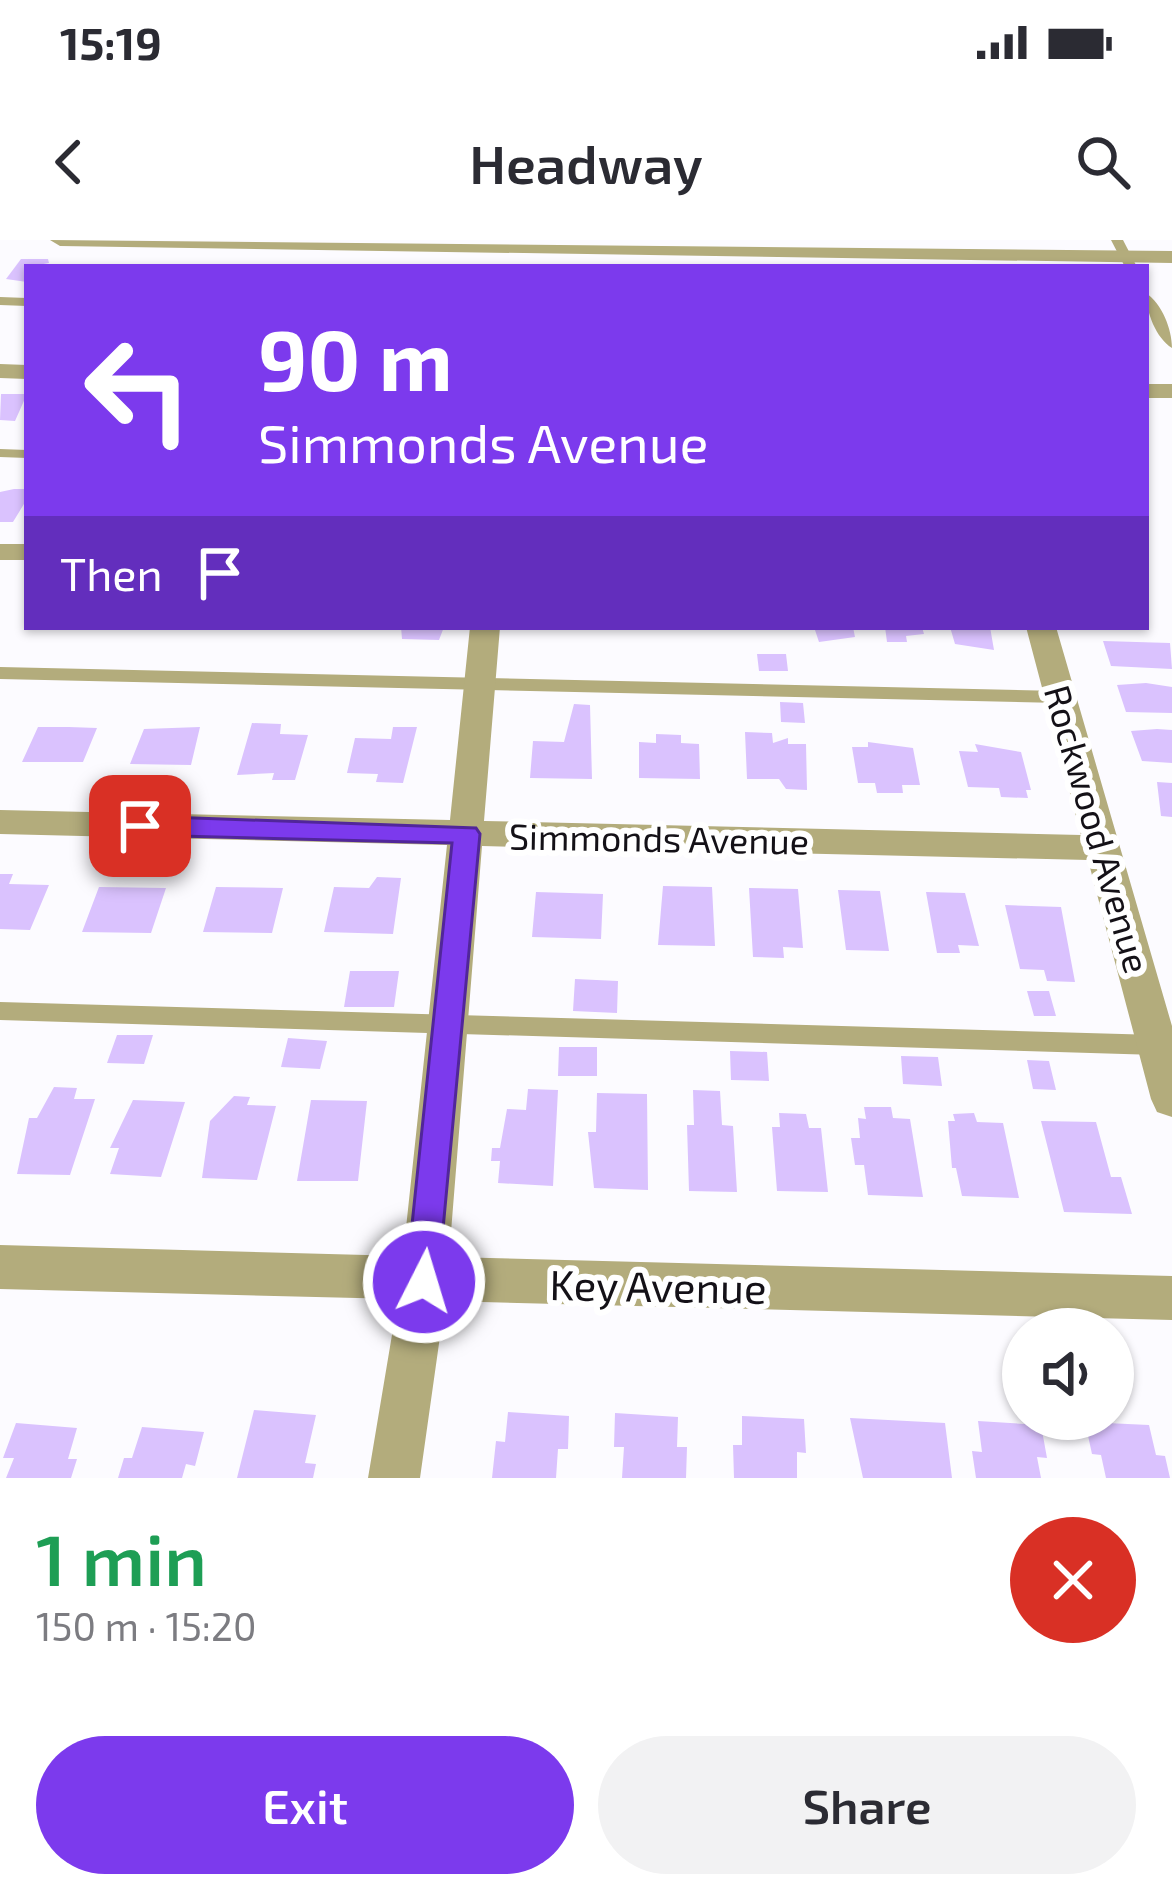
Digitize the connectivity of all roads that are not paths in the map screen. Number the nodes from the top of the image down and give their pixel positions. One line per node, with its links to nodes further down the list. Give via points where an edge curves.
1 (60, 240): 2 (street)
2 (539, 252): 3 (street)
3 (1124, 255): 4 (street)
4 (1172, 257)
5 (1152, 320): 6 (lane)
6 (1172, 344)
7 (485, 630): 10 (street)
8 (1042, 630): 11 (street, Rockwood Avenue)
9 (0, 673): 10 (lane)
10 (478, 683): 11 (lane); 13 (street)
11 (1060, 697): 14 (street, Rockwood Avenue)
12 (0, 822): 13 (street, Simmonds Avenue)
13 (467, 834): 14 (street, Simmonds Avenue); 16 (street)
14 (1102, 848): 17 (street, Rockwood Avenue)
15 (0, 1011): 16 (lane)
16 (448, 1025): 17 (lane); 20 (street)
17 (1157, 1045): 18 (street, Rockwood Avenue)
18 (1172, 1100)
19 (0, 1267): 20 (street, Key Avenue)
20 (424, 1282): 21 (street, Key Avenue); 22 (street)
21 (1172, 1298)
22 (394, 1478)

